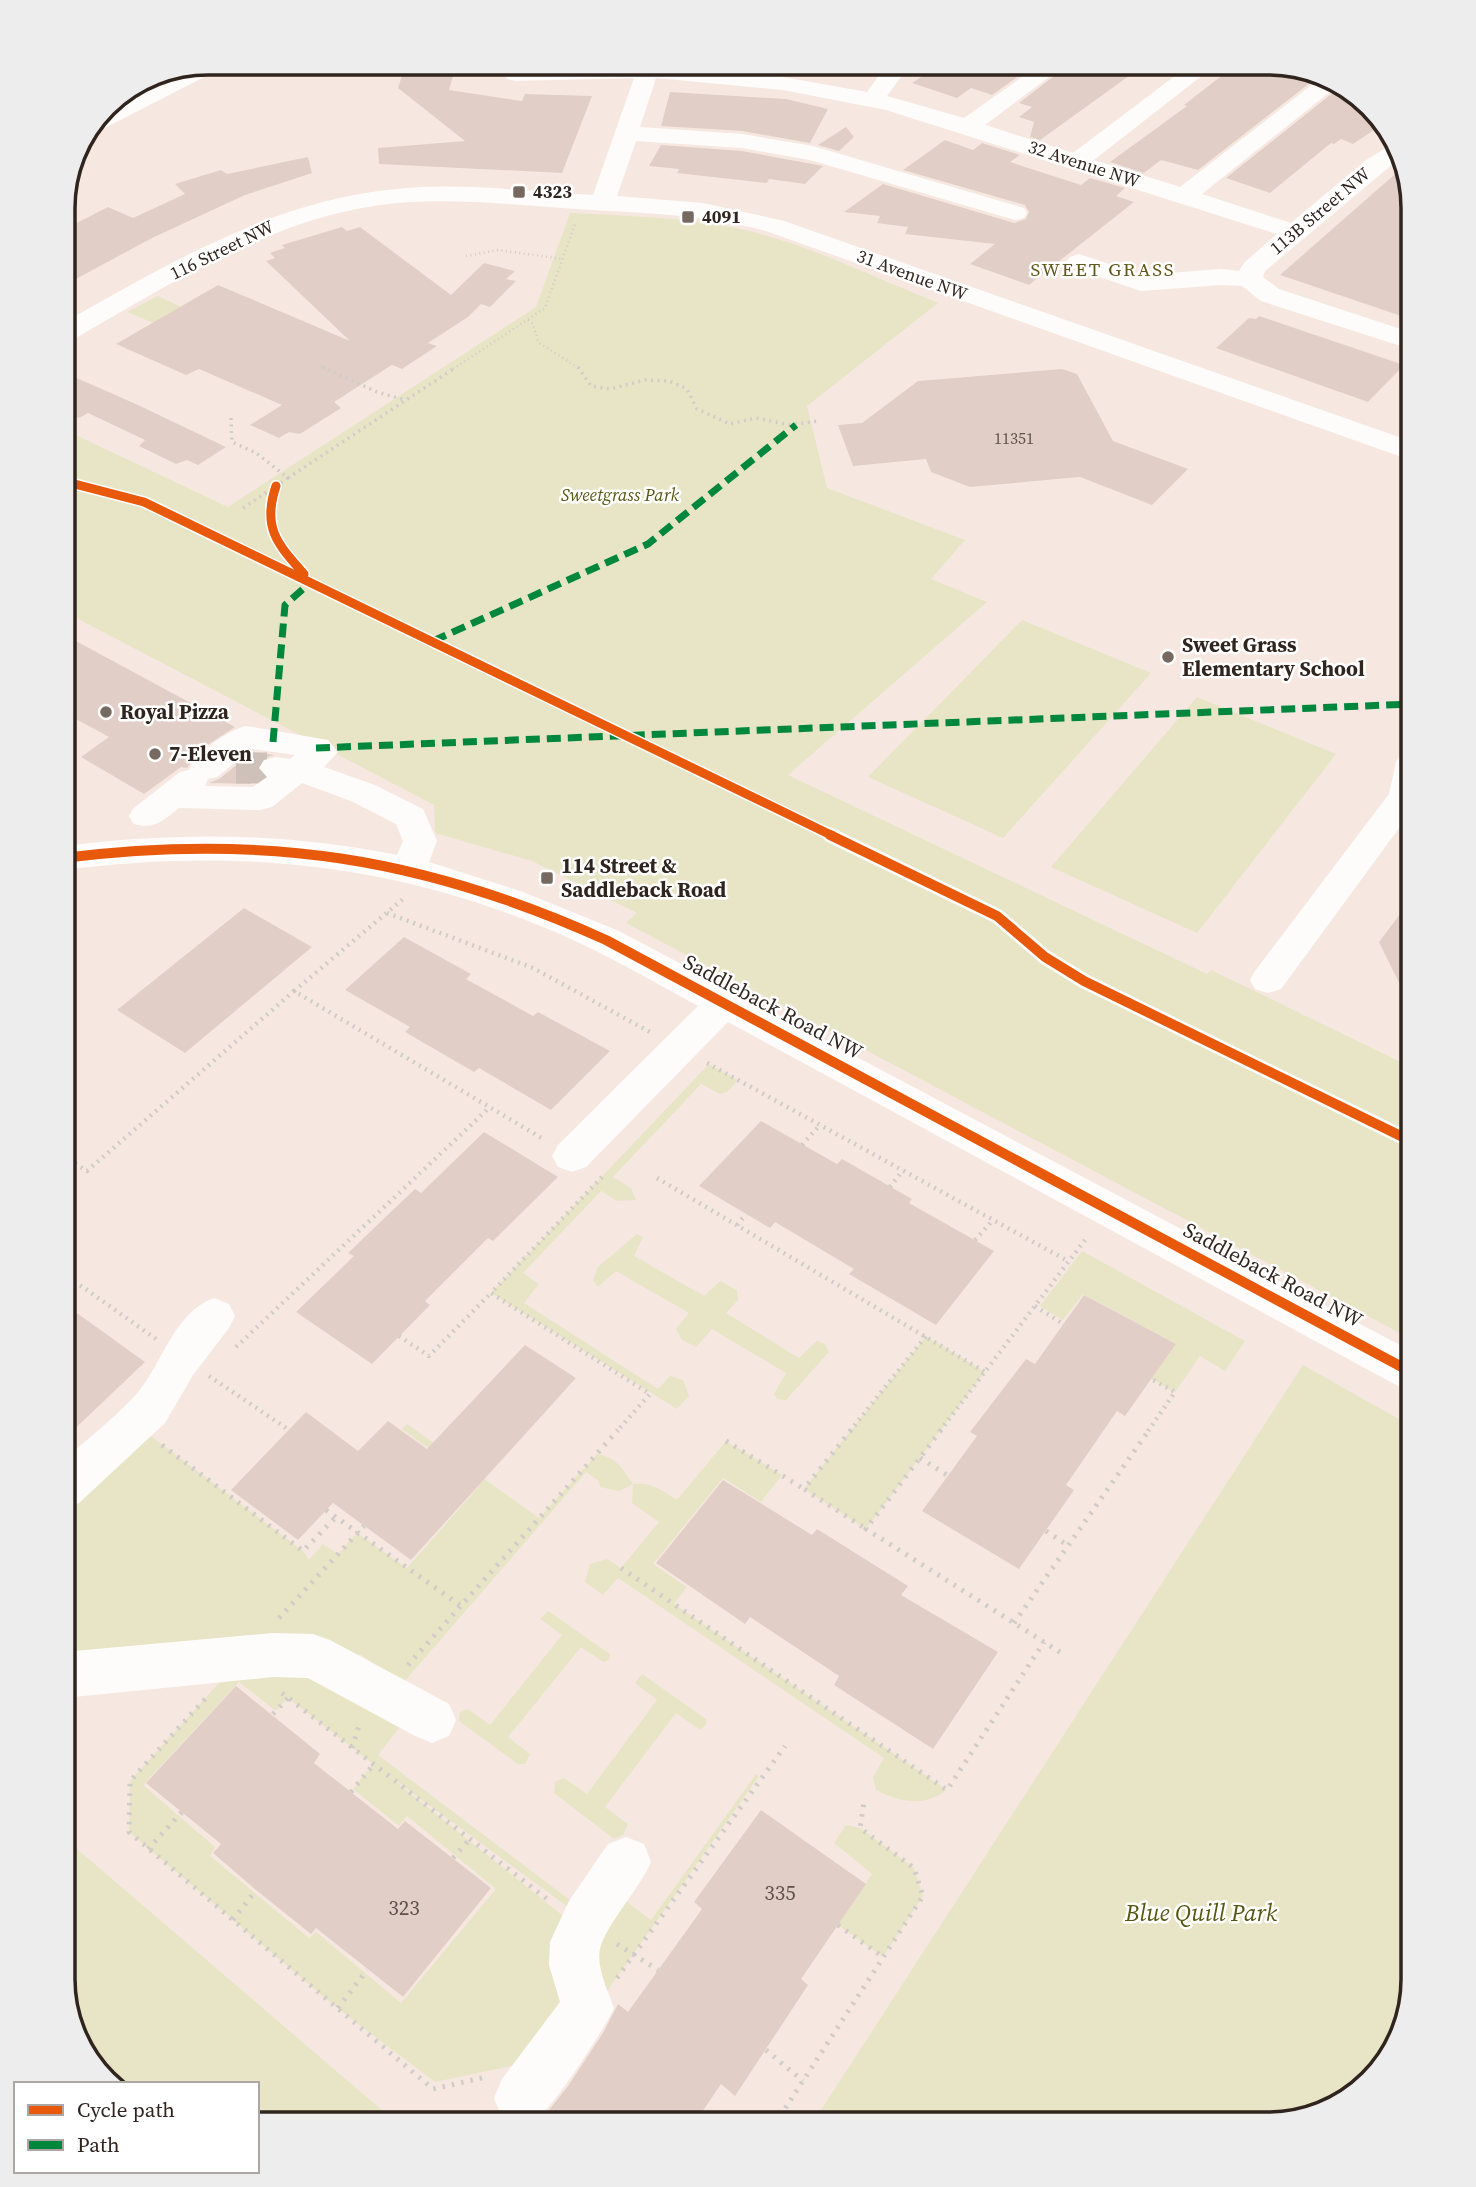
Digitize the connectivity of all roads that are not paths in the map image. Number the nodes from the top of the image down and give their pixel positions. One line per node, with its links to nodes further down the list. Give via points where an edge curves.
1 (646, 75): 11 (street)
2 (780, 76): 8 (street, 32 Avenue NW)
3 (890, 76): 8 (street)
4 (1039, 76): 10 (street)
5 (1190, 76): 13 (street)
6 (187, 77): 9 (street)
7 (1323, 87): 15 (street)
8 (872, 100): 10 (street, 32 Avenue NW)
9 (114, 114)
10 (967, 127): 13 (street, 32 Avenue NW)
11 (628, 133): 16 (street); 17 (street, via 801,150)
12 (1390, 155): 18 (street, 113B Street NW)
13 (1076, 162): 15 (street, 32 Avenue NW)
14 (392, 196): 16 (street, 31 Avenue NW, via 449,194); 21 (street, 116 Street NW, via 327,207 250,233)
15 (1184, 196): 18 (street, 32 Avenue NW)
16 (603, 203): 23 (street, 31 Avenue NW, via 700,209 761,222)
17 (1015, 213)
18 (1295, 232): 20 (street, 113B Street NW, via 1253,268)
19 (1079, 262): 20 (street, via 1141,283)
20 (1249, 279): 22 (street, via 1270,295)
21 (76, 327)
22 (1401, 338)
23 (1401, 448)
24 (285, 769): 24 (street, via 321,751 246,737 221,769 159,806 260,799); 27 (street, via 390,805 411,817 420,841)
25 (1401, 801): 28 (street)
26 (76, 857): 27 (street, Saddleback Road NW, via 146,849 268,851)
27 (410, 881): 29 (street, Saddleback Road NW, via 466,885 561,919)
28 (1268, 980)
29 (724, 1003): 30 (street, via 696,1062); 32 (street, Saddleback Road NW)
30 (572, 1156)
31 (214, 1316): 33 (street, via 202,1366)
32 (1401, 1367)
33 (75, 1478)
34 (75, 1674): 35 (street, via 315,1656)
35 (432, 1720)
36 (626, 1862): 37 (street, via 573,1948 588,2008)
37 (534, 2080)

